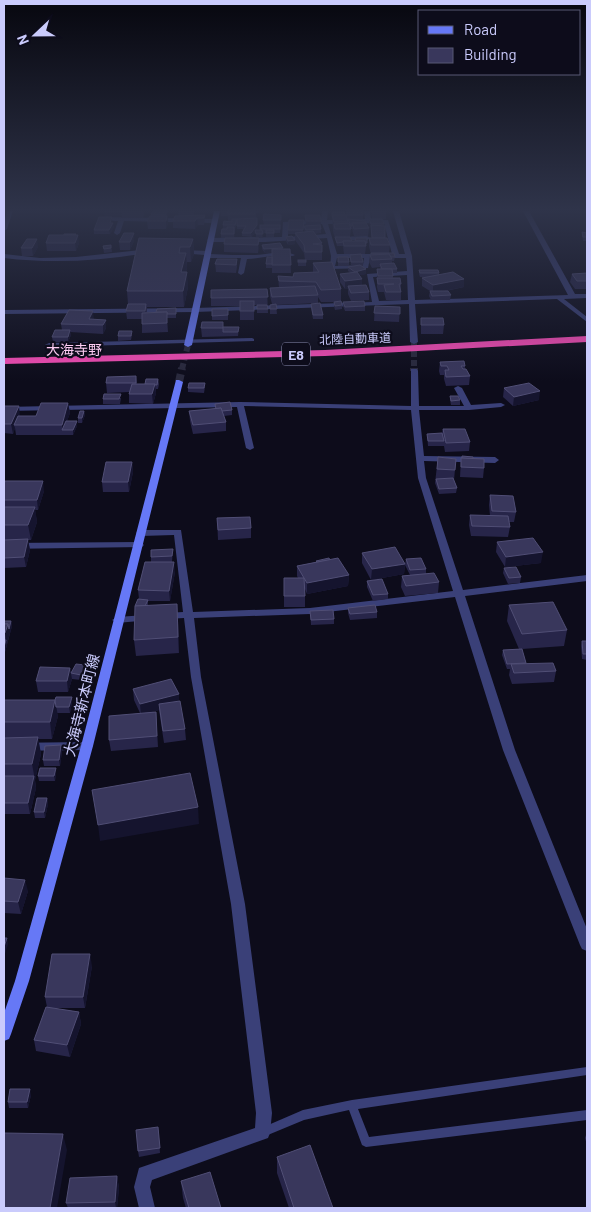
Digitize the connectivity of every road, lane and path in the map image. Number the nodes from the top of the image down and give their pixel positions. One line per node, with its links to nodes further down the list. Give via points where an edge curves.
1 (204, 268): 14 (main road)
2 (242, 268): 7 (street)
3 (332, 268): 4 (street)
4 (347, 268)
5 (409, 268): 8 (street)
6 (557, 268): 11 (street)
7 (241, 273)
8 (409, 273): 12 (street); 13 (street, via 369,275)
9 (587, 296): 11 (street)
10 (558, 297): 11 (street); 12 (street); 16 (street)
11 (573, 297)
12 (410, 302): 13 (street); 19 (street)
13 (376, 303): 14 (street)
14 (195, 310): 15 (street); 20 (main road)
15 (4, 312)
16 (587, 320)
17 (587, 339): 23 (highway, 北陸自動車道 / E8, via 316,354)
18 (252, 340): 20 (street)
19 (414, 342)
20 (188, 343): 21 (street)
21 (49, 345)
22 (587, 347): 24 (highway, 北陸自動車道 / E8, via 325,361)
23 (4, 361)
24 (4, 369)
25 (414, 371): 31 (street)
26 (179, 382): 30 (main road, 大海寺新本町線)
27 (458, 388): 32 (street)
28 (240, 404): 30 (street); 31 (street); 34 (street)
29 (501, 405): 32 (street)
30 (172, 406): 33 (street); 37 (main road, 大海寺新本町線)
31 (415, 408): 32 (street); 35 (street)
32 (469, 408)
33 (4, 409)
34 (250, 448)
35 (420, 458): 36 (street); 41 (street, via 422,478)
36 (495, 460)
37 (141, 533): 38 (main road, 大海寺新本町線); 42 (street, via 178,532)
38 (139, 545): 39 (street); 43 (main road, 大海寺新本町線)
39 (4, 546)
40 (587, 578): 41 (street)
41 (459, 594): 42 (street, via 310,611); 46 (street, via 509,750)
42 (188, 615): 43 (street); 51 (street, via 196,677 238,904 264,1113)
43 (117, 620): 44 (main road, 大海寺新本町線)
44 (87, 746): 45 (street); 47 (main road, 大海寺新本町線, via 22,981)
45 (4, 747)
46 (587, 945)
47 (4, 1034)
48 (587, 1071): 49 (lane)
49 (352, 1105): 50 (lane, via 366,1142); 51 (lane, via 304,1115)
50 (587, 1115)
51 (262, 1133): 52 (street, via 145,1174 142,1188)
52 (147, 1208)

